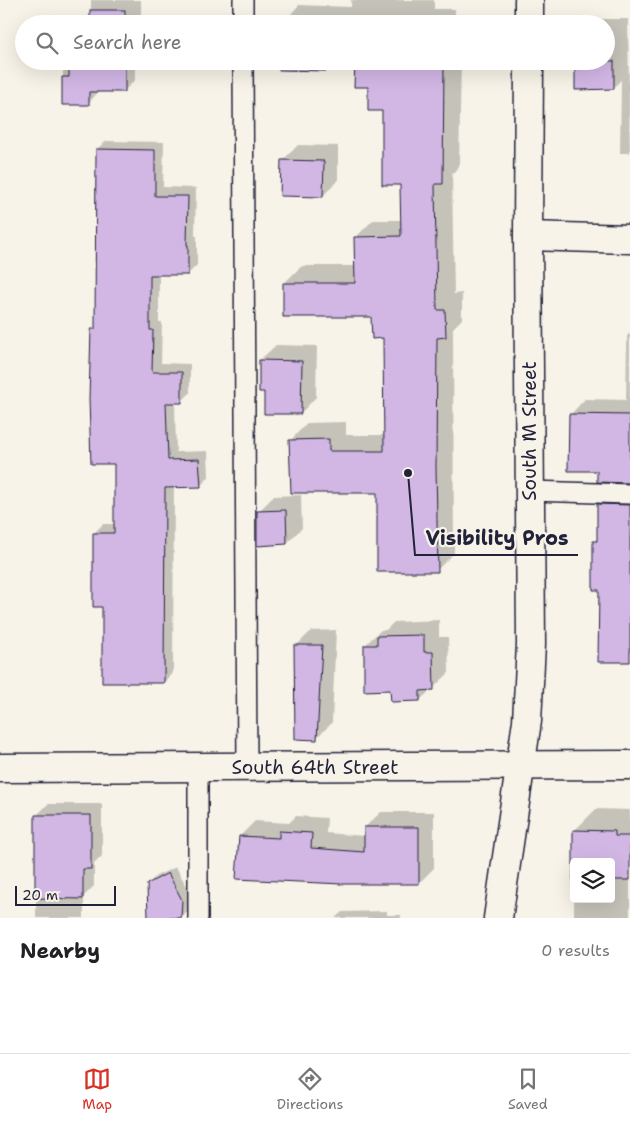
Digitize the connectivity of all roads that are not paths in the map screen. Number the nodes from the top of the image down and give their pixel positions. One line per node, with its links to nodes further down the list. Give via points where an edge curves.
1 (243, 0): 3 (lane)
2 (529, 0): 4 (street)
3 (243, 15)
4 (529, 15)
5 (243, 70): 14 (lane)
6 (529, 70): 7 (street, South M Street)
7 (528, 236): 8 (street); 9 (street, South M Street)
8 (630, 239)
9 (530, 492): 10 (lane); 12 (street, South M Street, via 531,644 527,720)
10 (630, 494)
11 (630, 765): 12 (street, South 64th Street)
12 (520, 766): 14 (street, South 64th Street); 17 (street, South M Street)
13 (198, 767): 14 (street, South 64th Street); 15 (street, South 64th Street); 16 (lane)
14 (247, 767)
15 (0, 768)
16 (198, 918)
17 (498, 918)

